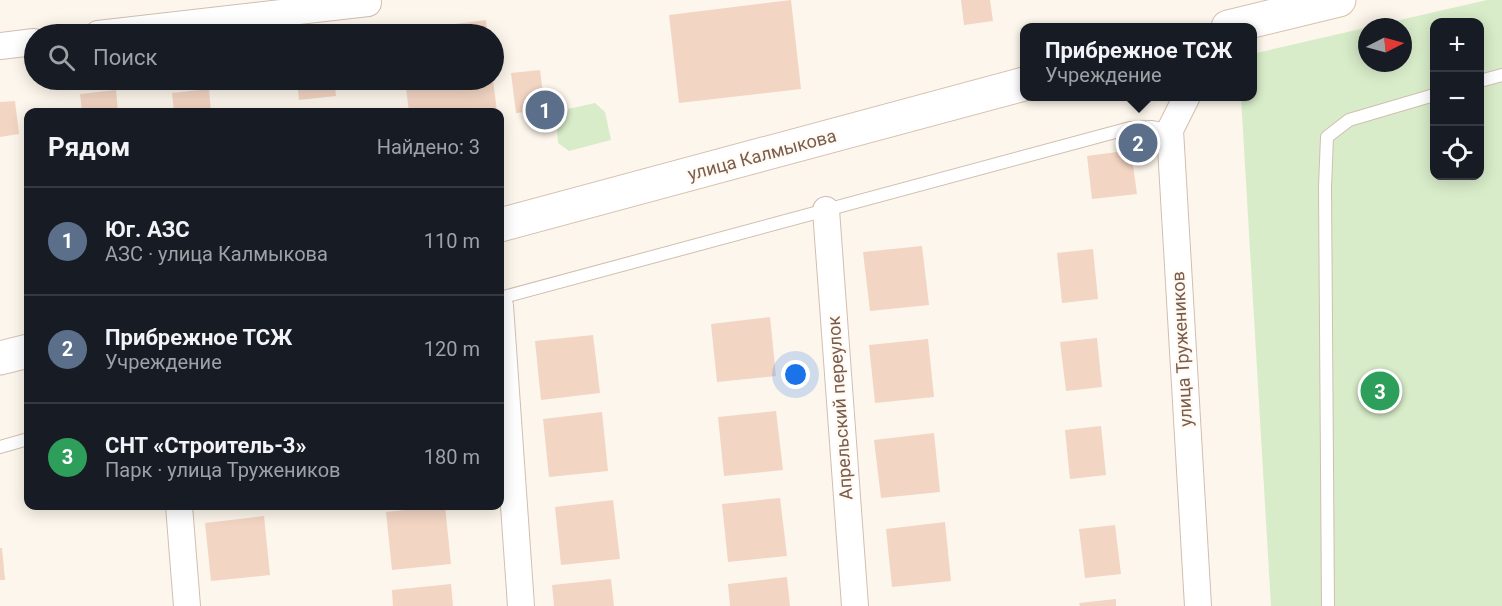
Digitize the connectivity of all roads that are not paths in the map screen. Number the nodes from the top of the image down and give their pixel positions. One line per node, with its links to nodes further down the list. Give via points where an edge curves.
1 (1339, 0): 3 (main road)
2 (368, 3): 4 (street)
3 (1244, 23)
4 (185, 24)
5 (24, 43): 6 (street)
6 (0, 46)
7 (1502, 75): 8 (lane)
8 (1484, 80)
9 (1020, 85): 14 (main road, улица Калмыкова)
10 (1430, 96): 26 (lane, via 1349,120 1327,137)
11 (1184, 101): 12 (street, улица Тружеников)
12 (1170, 130): 13 (lane, via 1131,128); 25 (street, улица Тружеников)
13 (826, 210): 15 (lane); 24 (street, Апрельский переулок)
14 (504, 224)
15 (504, 297)
16 (24, 352): 17 (main road)
17 (0, 358)
18 (504, 363): 23 (street)
19 (24, 440): 20 (lane)
20 (0, 447)
21 (179, 510): 22 (street)
22 (188, 606)
23 (521, 606)
24 (855, 606)
25 (1198, 606)
26 (1328, 606)

